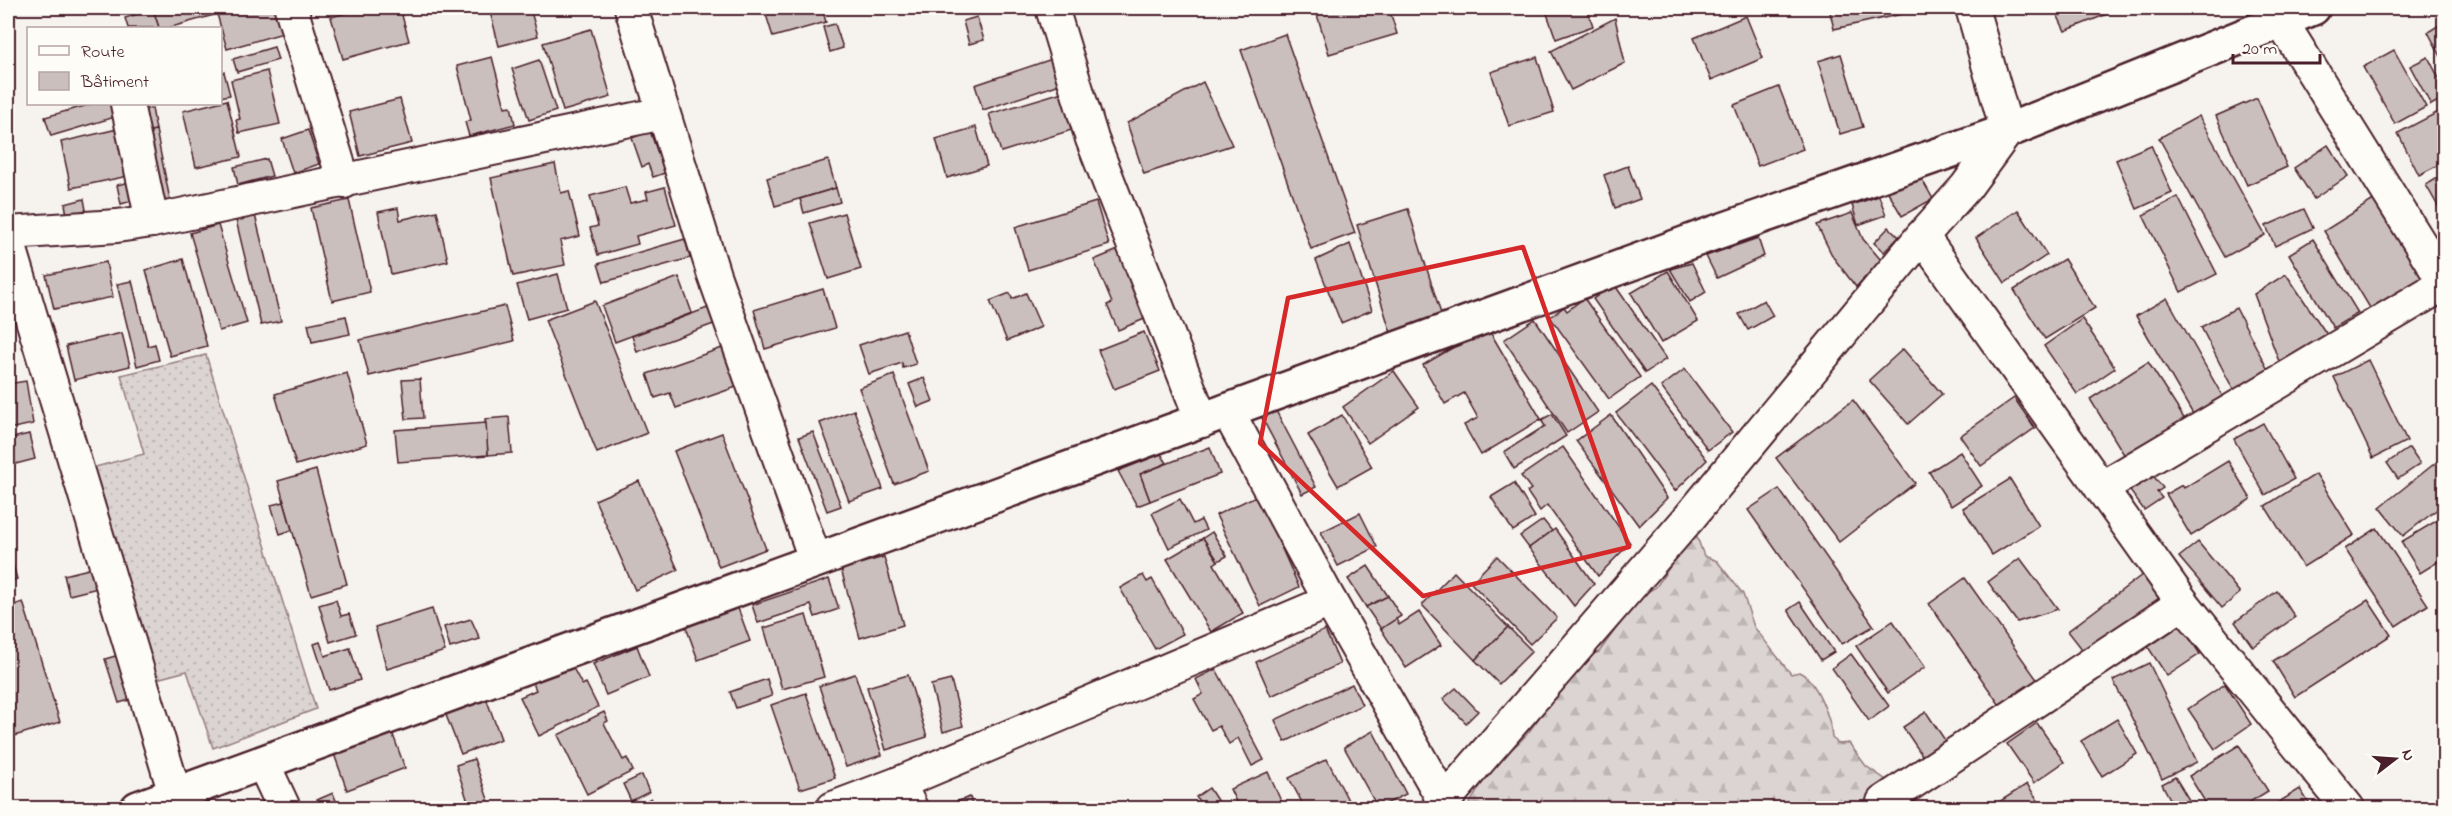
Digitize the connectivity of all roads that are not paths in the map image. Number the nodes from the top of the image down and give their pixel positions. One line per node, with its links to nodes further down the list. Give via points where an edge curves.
1 (291, 8): 10 (street)
2 (631, 8): 8 (street)
3 (1052, 8): 16 (street, via 1092,139)
4 (1971, 8): 9 (street)
5 (2313, 8): 6 (street)
6 (2281, 21): 9 (street); 15 (street)
7 (127, 105): 11 (street)
8 (663, 113): 10 (street); 18 (street, via 714,275)
9 (2007, 131): 13 (street, via 1966,188); 16 (street)
10 (344, 182): 11 (street)
11 (152, 221): 12 (street)
12 (8, 232)
13 (1922, 236): 17 (street); 25 (street, via 1689,518)
14 (8, 240): 22 (street)
15 (2445, 283): 17 (street)
16 (1215, 415): 18 (street); 19 (street)
17 (2101, 488): 20 (street)
18 (815, 559): 21 (street)
19 (1330, 601): 23 (street); 25 (street)
20 (2183, 603): 24 (street); 29 (street)
21 (263, 763): 22 (street); 27 (street)
22 (175, 794): 26 (street)
23 (905, 796): 28 (street)
24 (1882, 802)
25 (1441, 805)
26 (138, 808)
27 (284, 808)
28 (833, 808)
29 (2348, 808)

